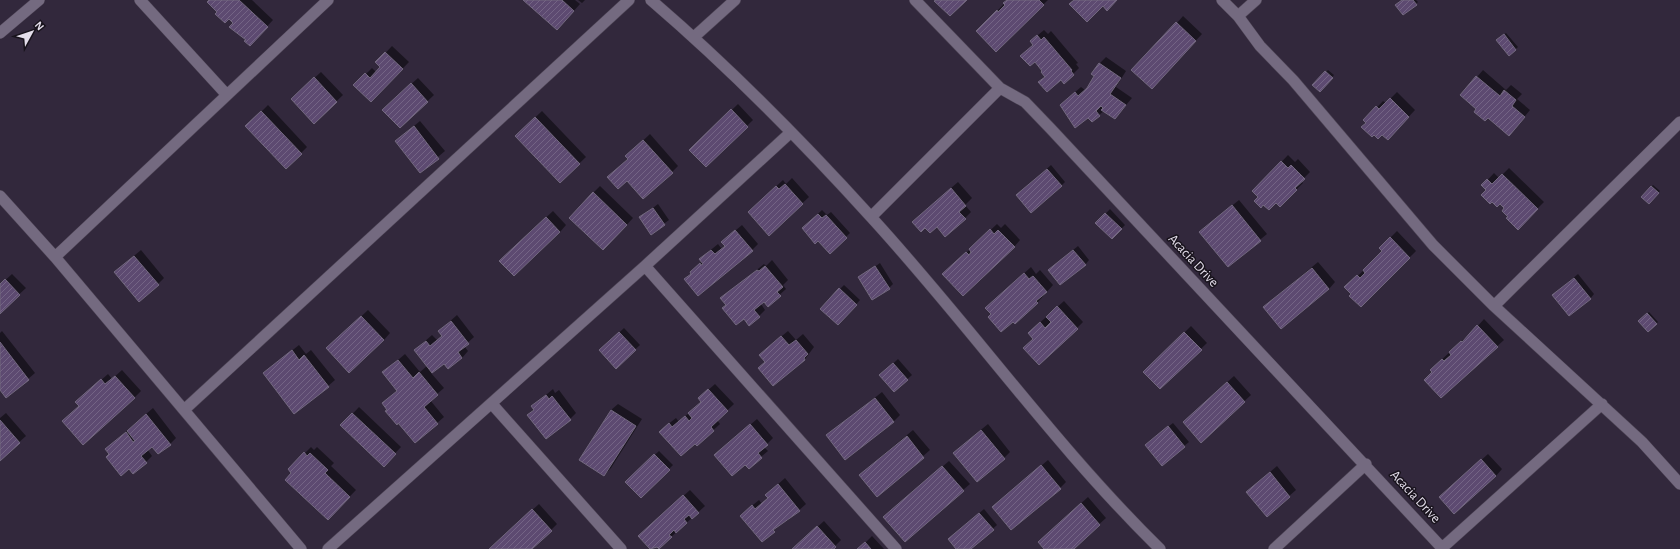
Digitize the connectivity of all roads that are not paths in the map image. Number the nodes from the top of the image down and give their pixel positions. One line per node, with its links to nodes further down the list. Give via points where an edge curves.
1 (39, 0): 11 (street)
2 (140, 0): 14 (street)
3 (328, 0): 14 (street)
4 (629, 0): 24 (street)
5 (651, 0): 12 (street)
6 (735, 0): 12 (street)
7 (915, 0): 13 (street, Acacia Drive)
8 (1222, 0): 10 (street)
9 (1256, 0): 10 (street)
10 (1238, 16): 21 (street, via 1260,46 1293,80 1433,245)
11 (0, 33)
12 (694, 37): 16 (street)
13 (1000, 88): 18 (street); 25 (street, Acacia Drive, via 1025,102)
14 (226, 94): 19 (street)
15 (1680, 122): 21 (street)
16 (790, 133): 18 (street); 20 (street)
17 (0, 196): 19 (street)
18 (871, 217): 32 (street, via 1113,501)
19 (55, 257): 24 (street)
20 (645, 266): 22 (street); 31 (street)
21 (1494, 306): 23 (street)
22 (492, 404): 29 (street); 30 (street)
23 (1602, 404): 26 (street, via 1642,442); 27 (street)
24 (184, 410): 28 (street)
25 (1366, 464): 27 (street, Acacia Drive); 33 (street)
26 (1680, 484)
27 (1443, 548)
28 (302, 549)
29 (328, 549)
30 (622, 549)
31 (896, 549)
32 (1160, 549)
33 (1274, 549)

